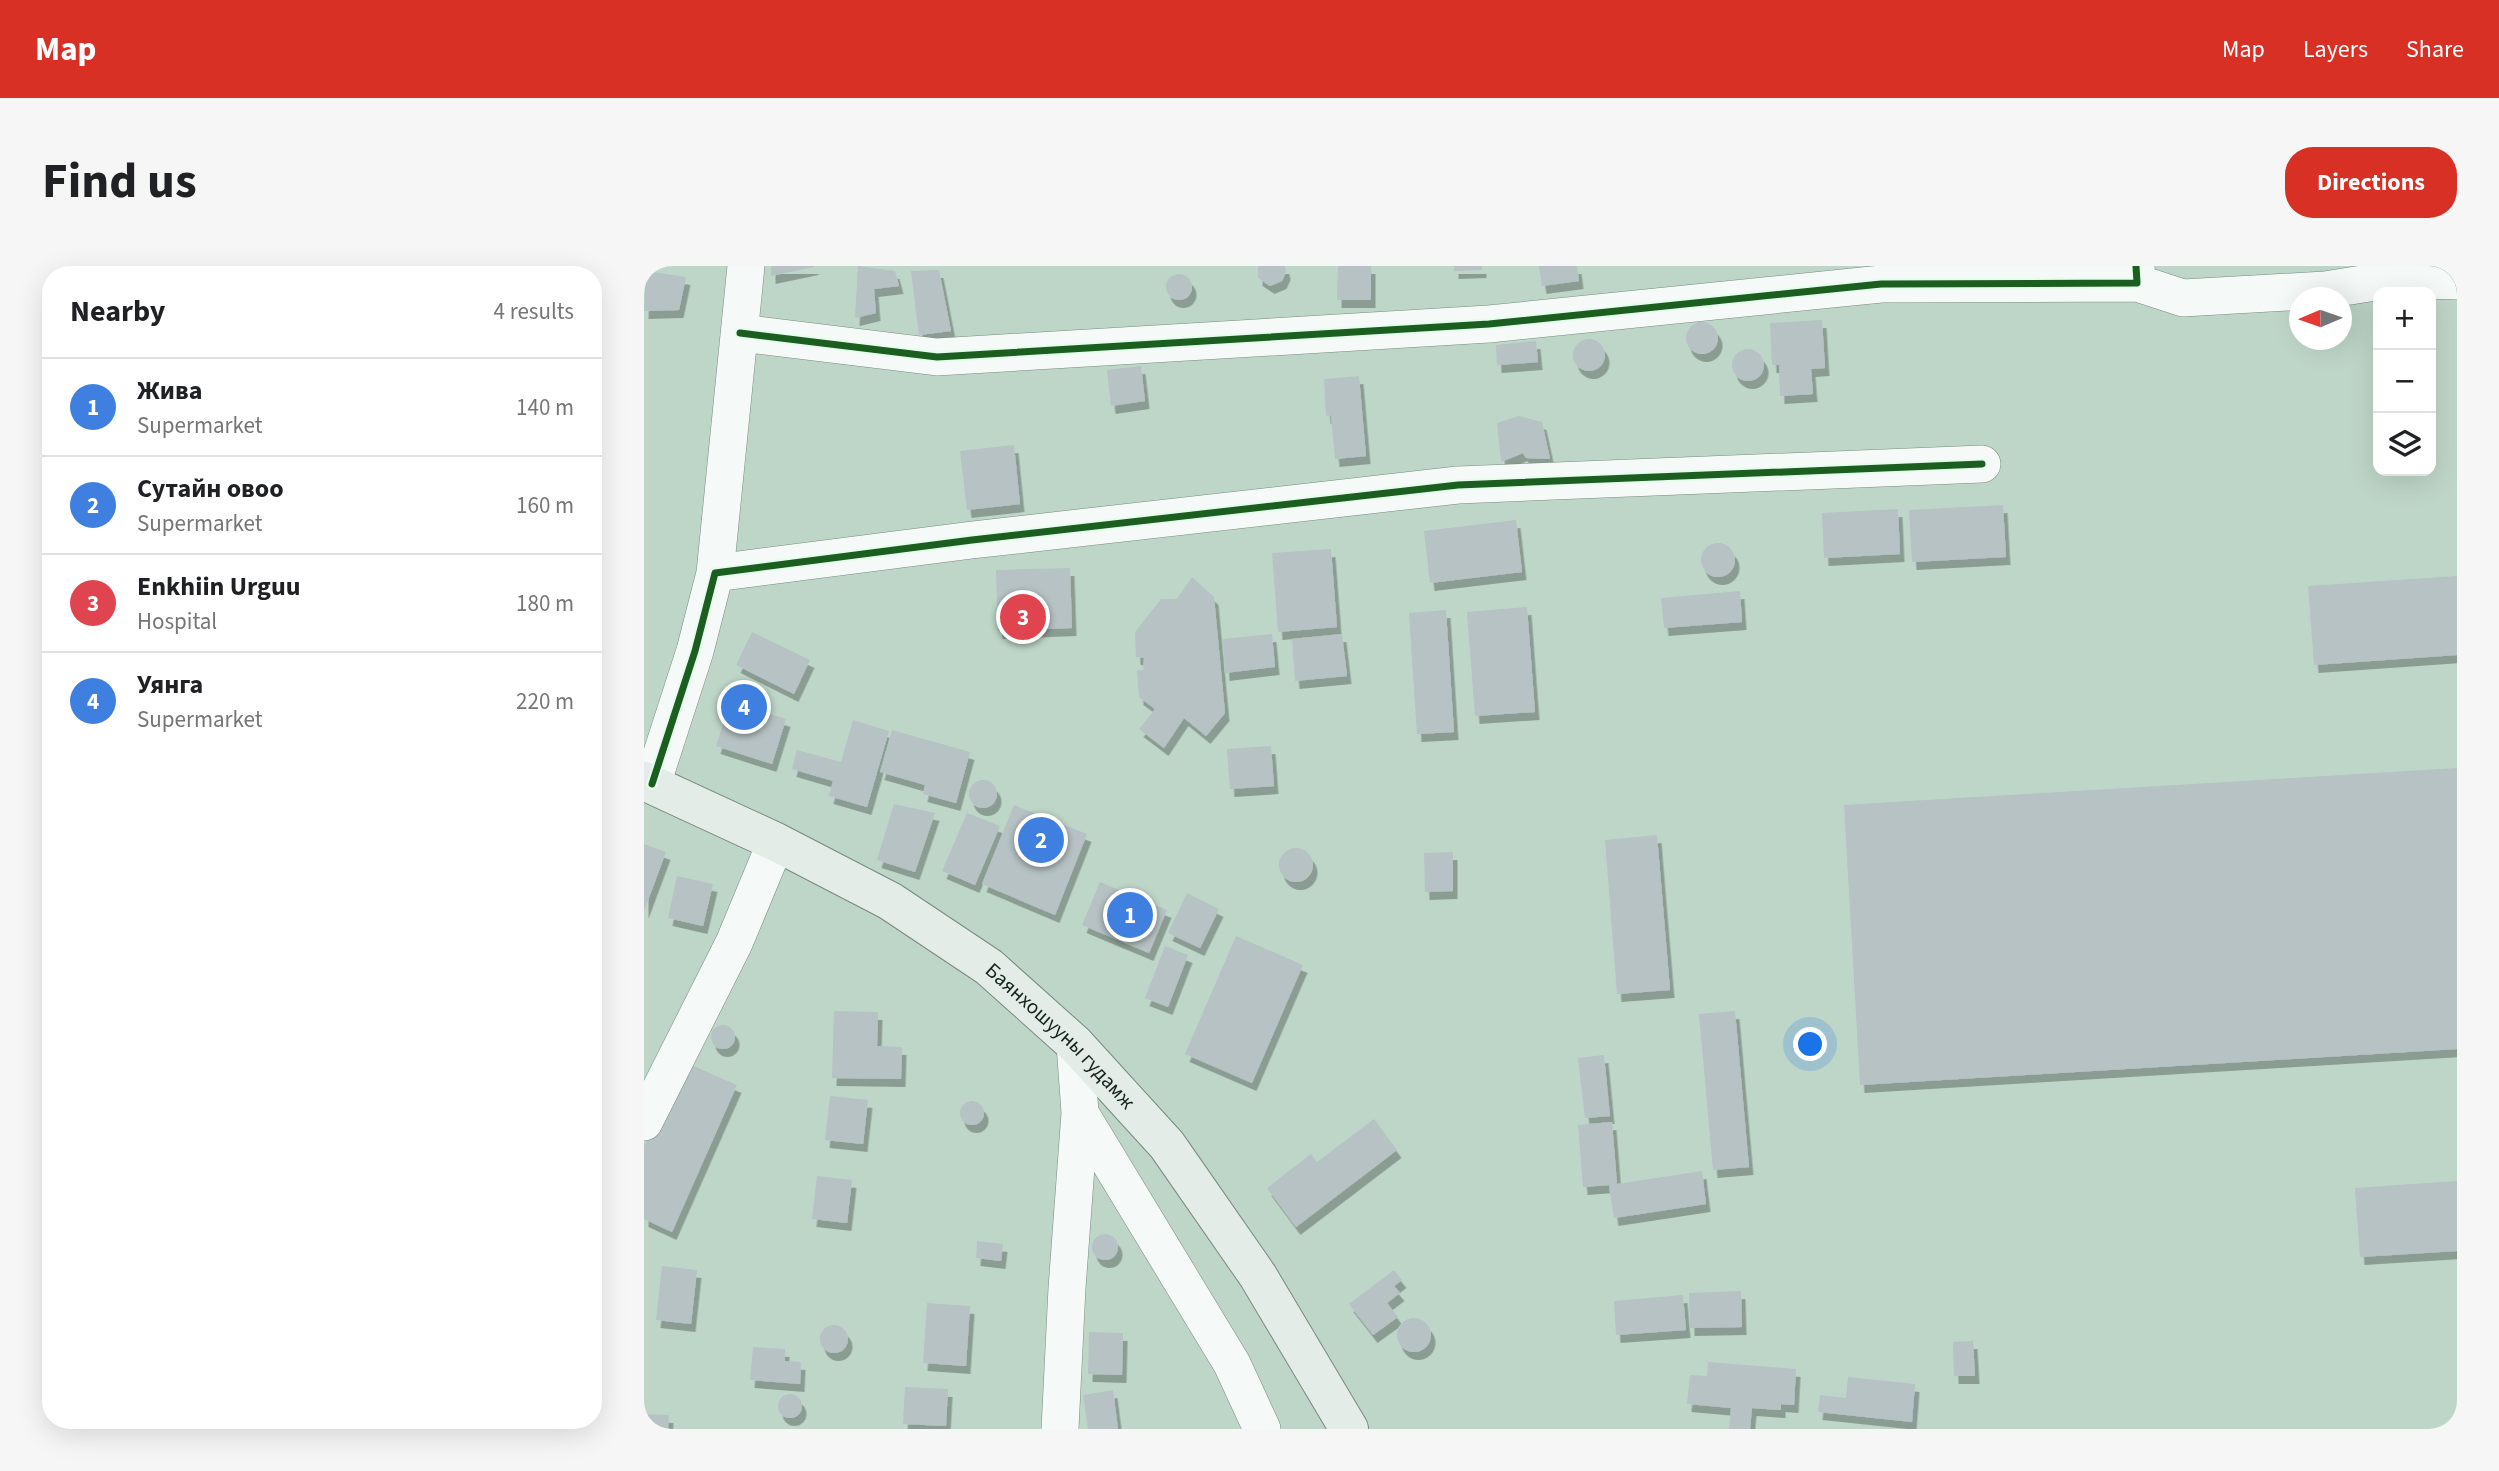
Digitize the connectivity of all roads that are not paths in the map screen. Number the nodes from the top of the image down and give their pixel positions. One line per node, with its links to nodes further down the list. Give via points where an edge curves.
1 (746, 266): 5 (street)
2 (1882, 275): 3 (street); 5 (street, via 1489,324 937,357)
3 (2137, 275): 4 (street, via 2183,298 2325,290 2394,279)
4 (2457, 281)
5 (740, 333): 7 (street)
6 (1982, 464): 7 (street, via 1458,485)
7 (715, 573): 8 (street, via 695,651)
8 (648, 782): 9 (main road, Баянхошууны гудамж)
9 (776, 842): 10 (main road, Баянхошууны гудамж, via 890,901 989,967); 12 (street, via 734,943)
10 (1075, 1044): 11 (street); 15 (main road, Баянхошууны гудамж, via 1167,1145 1258,1276)
11 (1080, 1114): 13 (street); 14 (street, via 1232,1364)
12 (644, 1122)
13 (1060, 1429)
14 (1262, 1429)
15 (1349, 1429)

